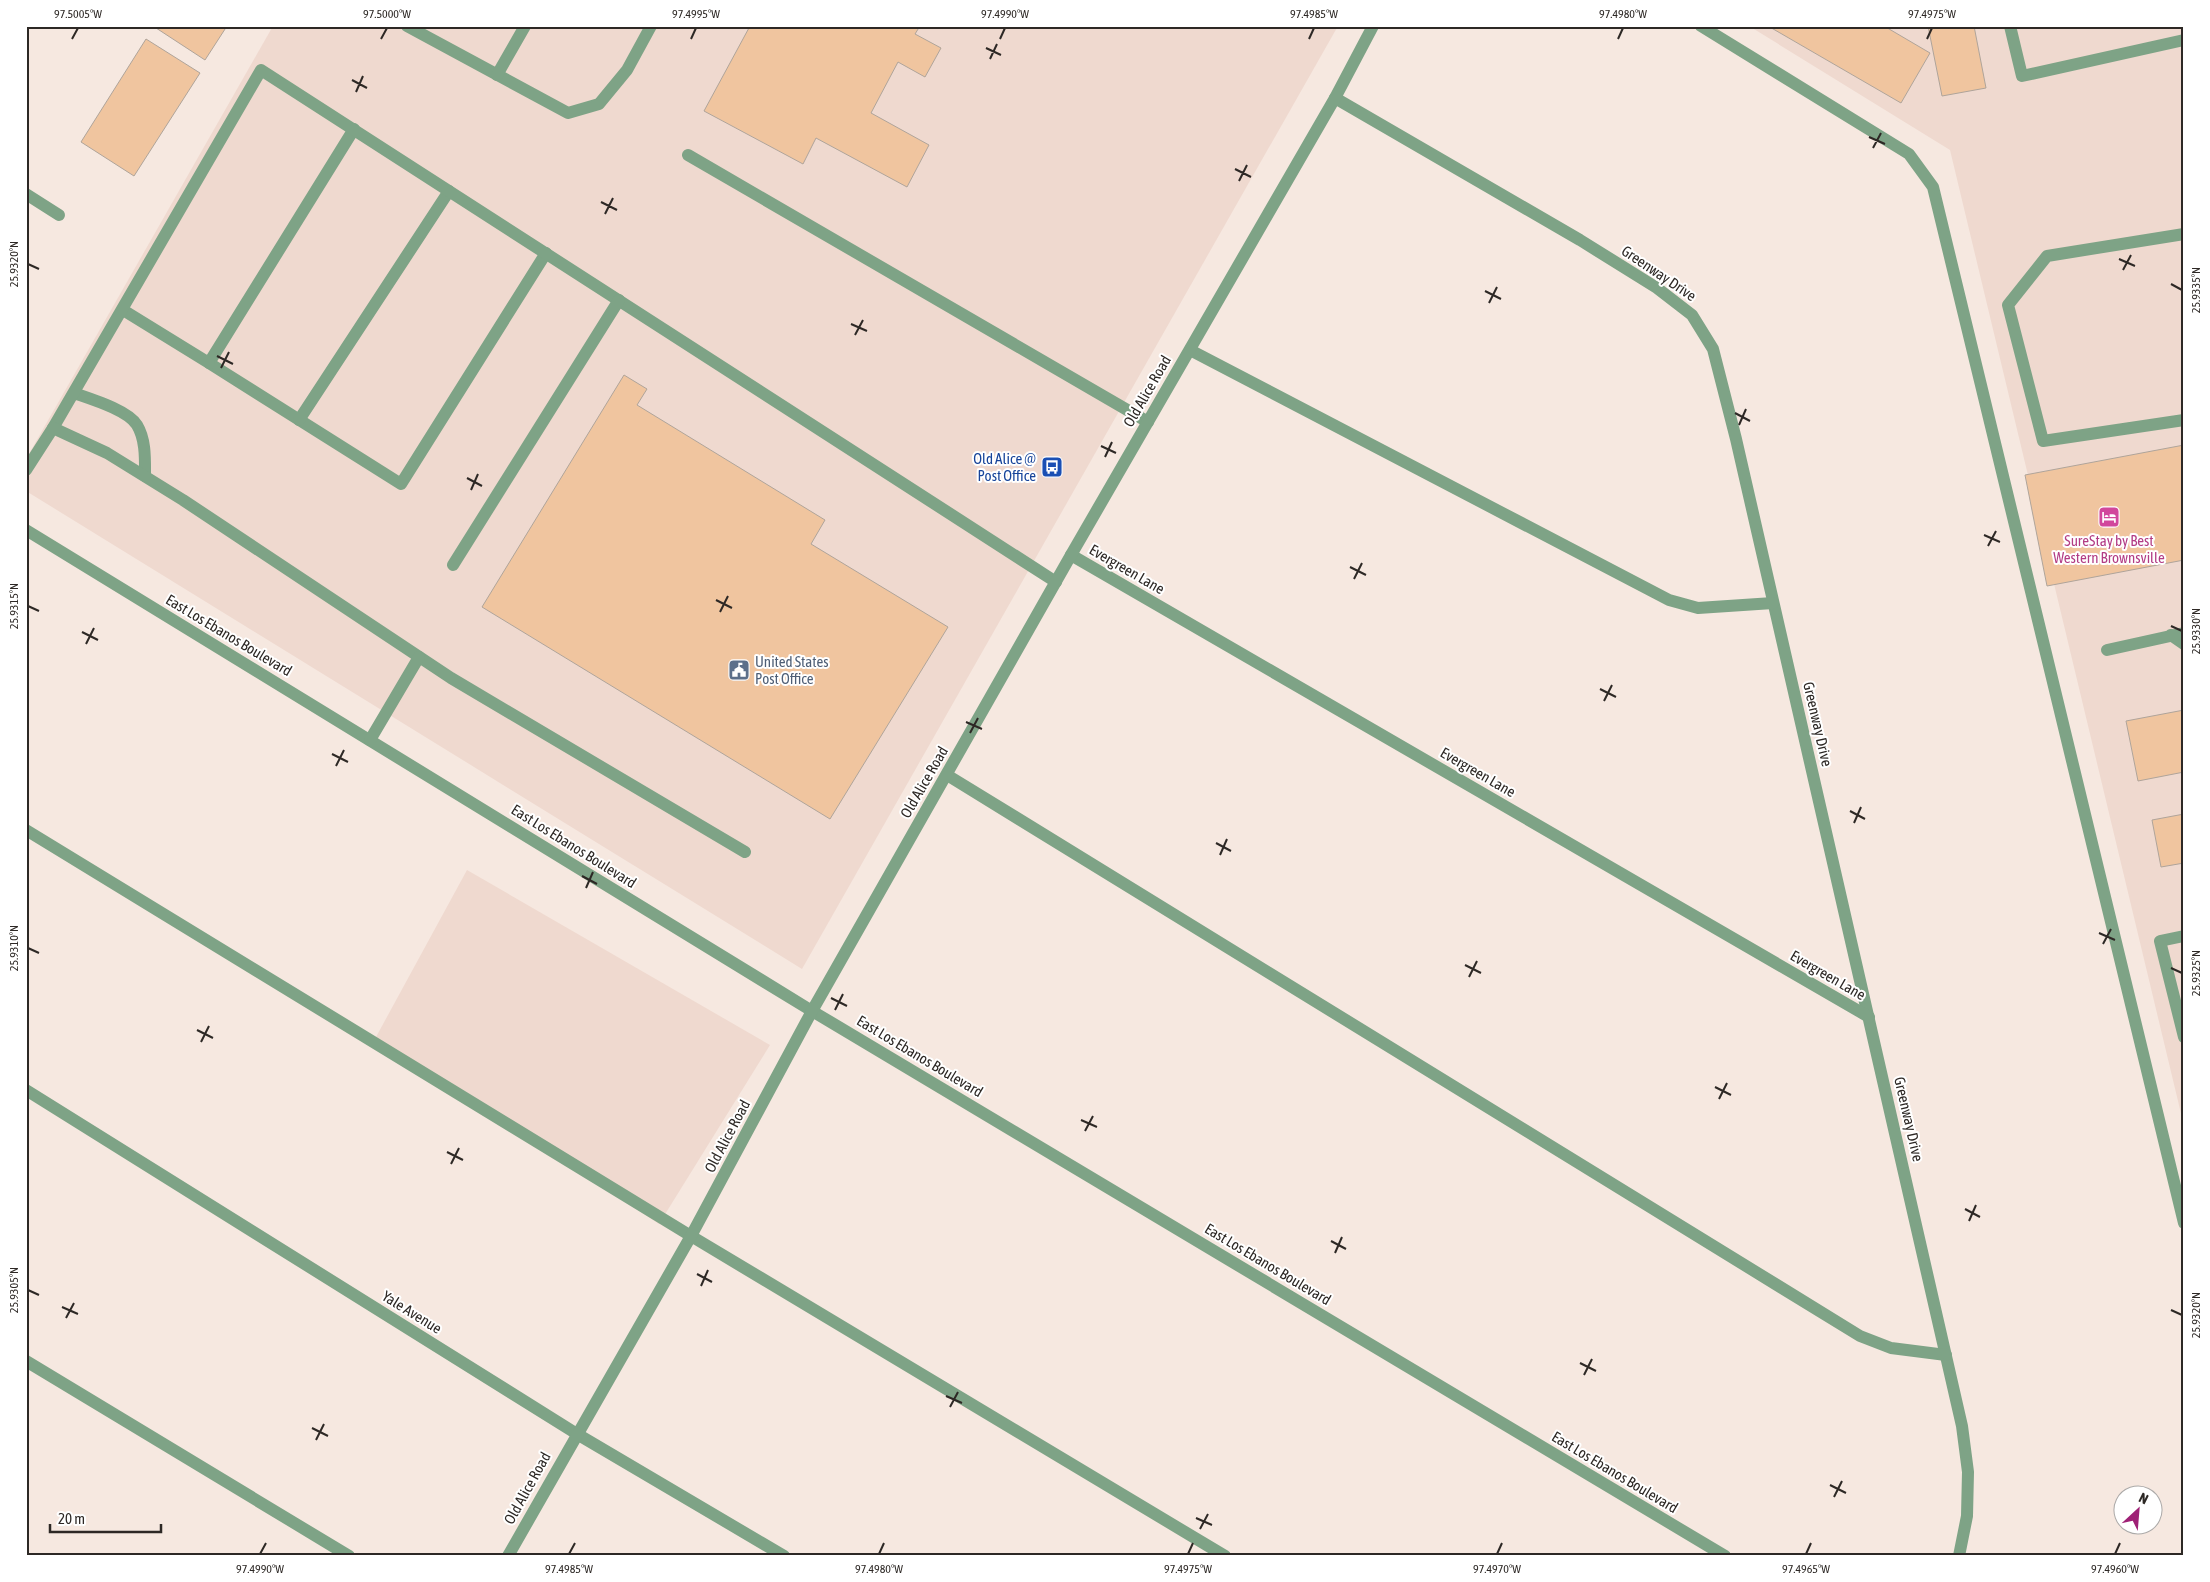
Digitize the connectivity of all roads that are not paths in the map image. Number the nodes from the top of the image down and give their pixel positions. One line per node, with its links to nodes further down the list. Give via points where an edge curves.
1 (407, 26): 8 (street)
2 (524, 26): 8 (street)
3 (651, 26): 8 (street, via 627,70 599,104 568,113)
4 (1373, 26): 9 (street, Old Alice Road)
5 (1700, 26): 46 (street, via 1908,154 1933,187)
6 (2010, 26): 7 (street, via 2022,76)
7 (2184, 40)
8 (497, 74)
9 (1335, 98): 19 (street, Old Alice Road); 32 (street, Greenway Drive, via 1580,240 1657,288 1692,315 1713,349)
10 (354, 129): 12 (street); 18 (street, via 261,70); 20 (street)
11 (688, 155): 24 (street)
12 (450, 191): 16 (street); 22 (street)
13 (26, 194): 14 (street)
14 (60, 215)
15 (2184, 234): 23 (street, via 2047,256 2008,306 2043,442)
16 (546, 253): 17 (street); 22 (street, via 401,484)
17 (619, 300): 30 (street); 31 (street)
18 (123, 310): 20 (street); 21 (street)
19 (1190, 350): 24 (street, Old Alice Road); 32 (street, via 1669,600 1698,608)
20 (209, 363): 22 (street)
21 (74, 394): 25 (street); 27 (street, via 113,407 137,424 145,448)
22 (299, 420)
23 (2184, 420)
24 (1148, 422): 29 (street, Old Alice Road)
25 (53, 428): 26 (street); 27 (street, via 107,453)
26 (26, 470)
27 (145, 476): 36 (street)
28 (26, 530): 37 (street, East Los Ebanos Boulevard)
29 (1071, 555): 31 (street, Old Alice Road); 43 (street, Evergreen Lane)
30 (453, 565)
31 (1056, 582): 38 (street, Old Alice Road)
32 (1773, 603): 43 (street, Greenway Drive)
33 (2178, 634): 34 (street); 35 (street)
34 (2184, 644)
35 (2107, 650)
36 (419, 657): 37 (street); 40 (street)
37 (370, 740): 42 (street, East Los Ebanos Boulevard)
38 (947, 775): 42 (street, Old Alice Road); 48 (street, via 1860,1336 1891,1348)
39 (26, 830): 47 (street)
40 (745, 852)
41 (2184, 936): 44 (street, via 2160,941)
42 (812, 1011): 47 (street, Old Alice Road); 55 (street, East Los Ebanos Boulevard)
43 (1869, 1017): 48 (street, Greenway Drive)
44 (2184, 1037)
45 (26, 1090): 50 (street, Yale Avenue)
46 (2184, 1223)
47 (692, 1236): 50 (street, Old Alice Road); 54 (street)
48 (1946, 1355): 56 (street, Greenway Drive, via 1962,1426 1968,1472 1967,1516)
49 (26, 1361): 51 (street)
50 (576, 1434): 52 (street, Old Alice Road); 53 (street, Yale Avenue)
51 (349, 1556)
52 (508, 1556)
53 (784, 1556)
54 (1225, 1556)
55 (1725, 1556)
56 (1958, 1556)

